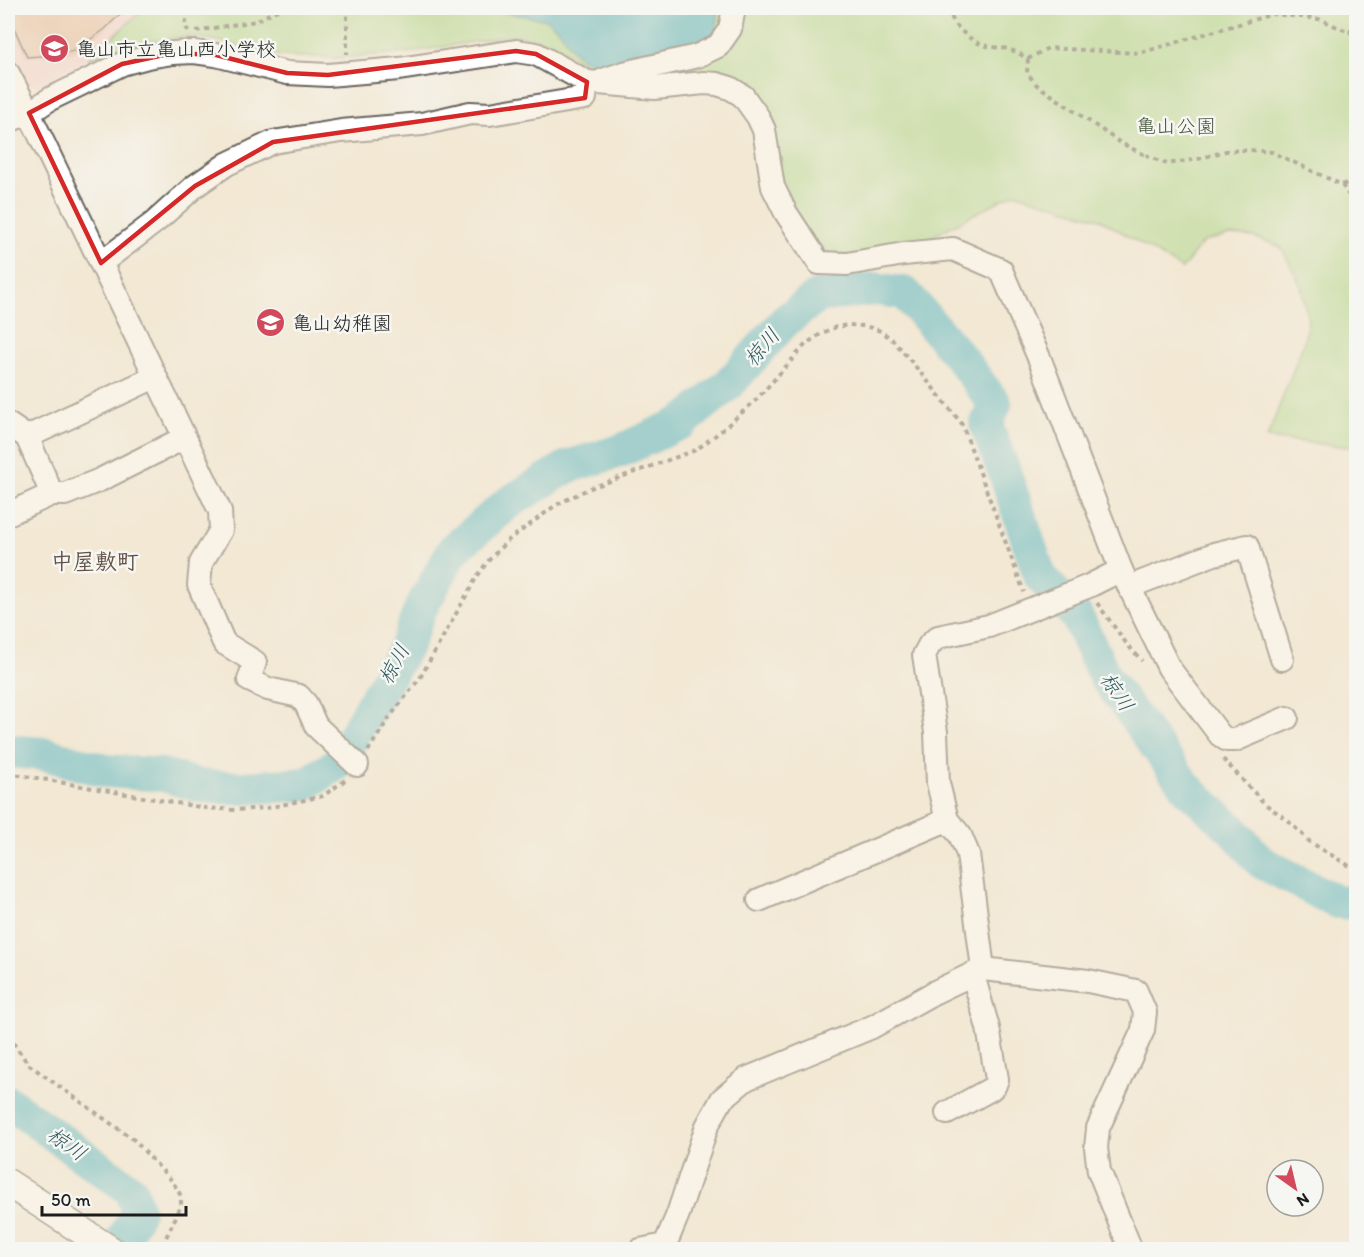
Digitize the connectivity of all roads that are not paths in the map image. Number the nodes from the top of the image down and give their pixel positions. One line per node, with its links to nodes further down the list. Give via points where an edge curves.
1 (734, 8): 3 (street, via 730,29 718,46 697,56)
2 (8, 74): 4 (street)
3 (593, 82): 4 (street, via 536,54 516,51 399,69 328,75 287,73 216,55 173,53 122,64); 6 (street, via 585,98 273,142 227,164 195,186); 13 (street, via 655,88 711,84 730,88 742,96 764,130 773,187 819,263 847,264 953,249 1001,270)
4 (29, 113): 5 (street); 6 (street)
5 (8, 121)
6 (101, 263): 7 (street)
7 (155, 376): 9 (street); 10 (street)
8 (8, 424): 9 (street)
9 (27, 437): 11 (street)
10 (184, 438): 11 (street, via 100,480 65,494); 16 (street, via 220,511 222,530 201,563 199,585 224,643 255,662 249,680 298,696 316,726)
11 (52, 494): 12 (street)
12 (8, 514)
13 (1125, 579): 14 (street, via 1247,546); 15 (street, via 1169,668 1220,735 1235,740); 17 (street, via 1089,586 989,626 938,637 930,644 924,655 936,732 938,783)
14 (1282, 659)
15 (1287, 718)
16 (357, 765)
17 (947, 820): 18 (street); 19 (street, via 960,835 968,854)
18 (759, 900)
19 (978, 972): 20 (street, via 997,1079 991,1089); 23 (street, via 872,1027 746,1079 722,1099 707,1126 665,1245); 24 (street, via 1088,981 1136,991 1145,1012 1143,1030 1098,1128 1096,1148 1099,1172)
20 (947, 1113)
21 (8, 1183): 22 (main road)
22 (102, 1243)
23 (640, 1250)
24 (1131, 1250)

